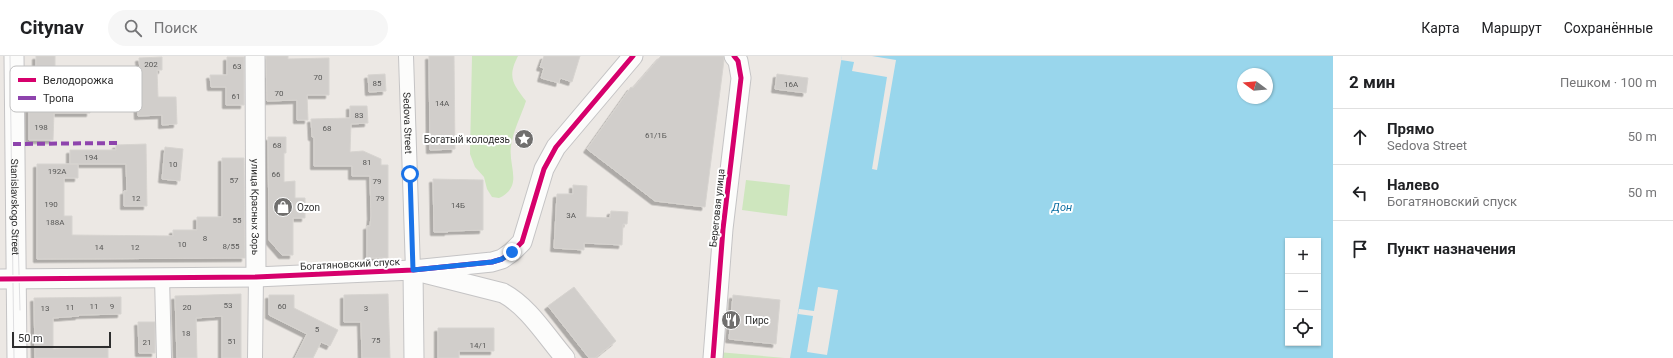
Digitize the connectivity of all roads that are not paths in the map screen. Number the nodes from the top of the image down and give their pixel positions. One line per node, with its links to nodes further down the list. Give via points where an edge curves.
1 (14, 56): 6 (street, Stanislavskogo Street)
2 (255, 56): 10 (street, улица Красных Зорь)
3 (406, 56): 8 (street, Sedova Street)
4 (633, 56): 8 (street, Богатяновский спуск, via 556,147 544,169 522,242 512,252 492,262)
5 (736, 59): 17 (street, Береговая улица, via 741,78 723,229)
6 (14, 66)
7 (13, 112): 11 (street, Stanislavskogo Street)
8 (413, 270): 10 (street, Богатяновский спуск); 15 (street, Sedova Street); 16 (street, Богатяновский спуск, via 503,294 513,299 522,306)
9 (162, 277): 10 (street, Богатяновский спуск); 11 (street, Богатяновский спуск); 13 (street)
10 (256, 277): 14 (street, улица Красных Зорь)
11 (8, 278): 12 (street, Stanislavskogo Street)
12 (17, 358)
13 (164, 358)
14 (256, 358)
15 (414, 358)
16 (565, 358)
17 (713, 358)

